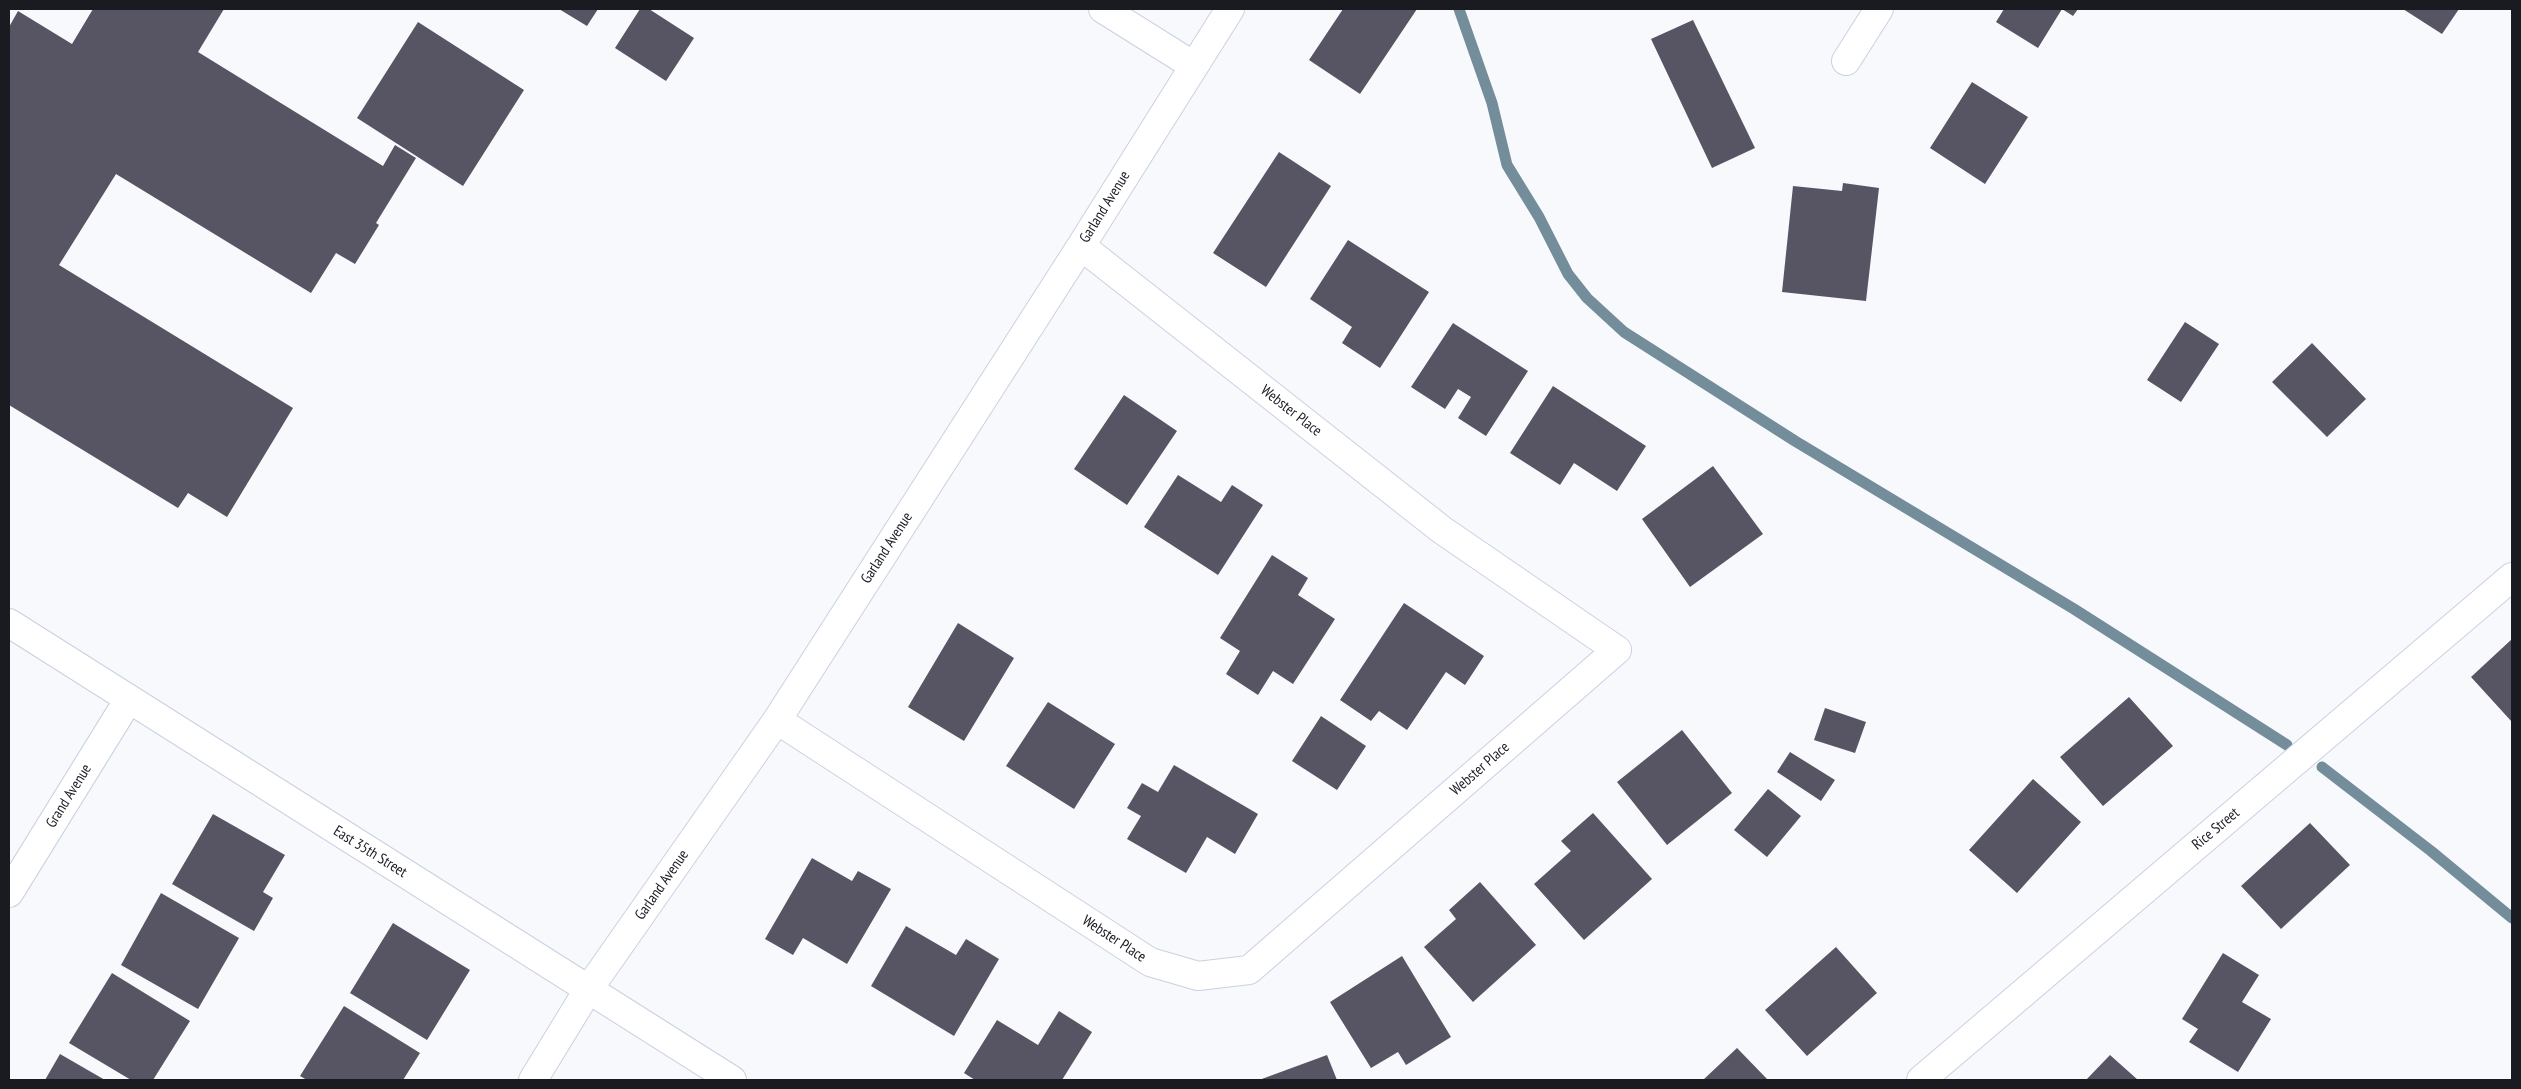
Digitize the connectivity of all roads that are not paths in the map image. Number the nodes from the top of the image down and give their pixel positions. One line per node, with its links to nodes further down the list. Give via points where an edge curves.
1 (1103, 9): 5 (street)
2 (1230, 9): 5 (street, Garland Avenue)
3 (1879, 9): 4 (street)
4 (1846, 62)
5 (1194, 66): 6 (street, Garland Avenue)
6 (1081, 246): 10 (street, Garland Avenue); 10 (street, Webster Place, via 1442,530 1617,650 1249,970 1198,976 1150,962)
7 (2512, 577): 15 (street, Rice Street)
8 (9, 623): 9 (street, East 35th Street)
9 (129, 699): 11 (street, Grand Avenue); 12 (street, East 35th Street)
10 (777, 720): 12 (street, Garland Avenue)
11 (9, 893)
12 (588, 990): 13 (street, Garland Avenue); 14 (street, East 35th Street)
13 (533, 1080)
14 (732, 1080)
15 (1921, 1080)

